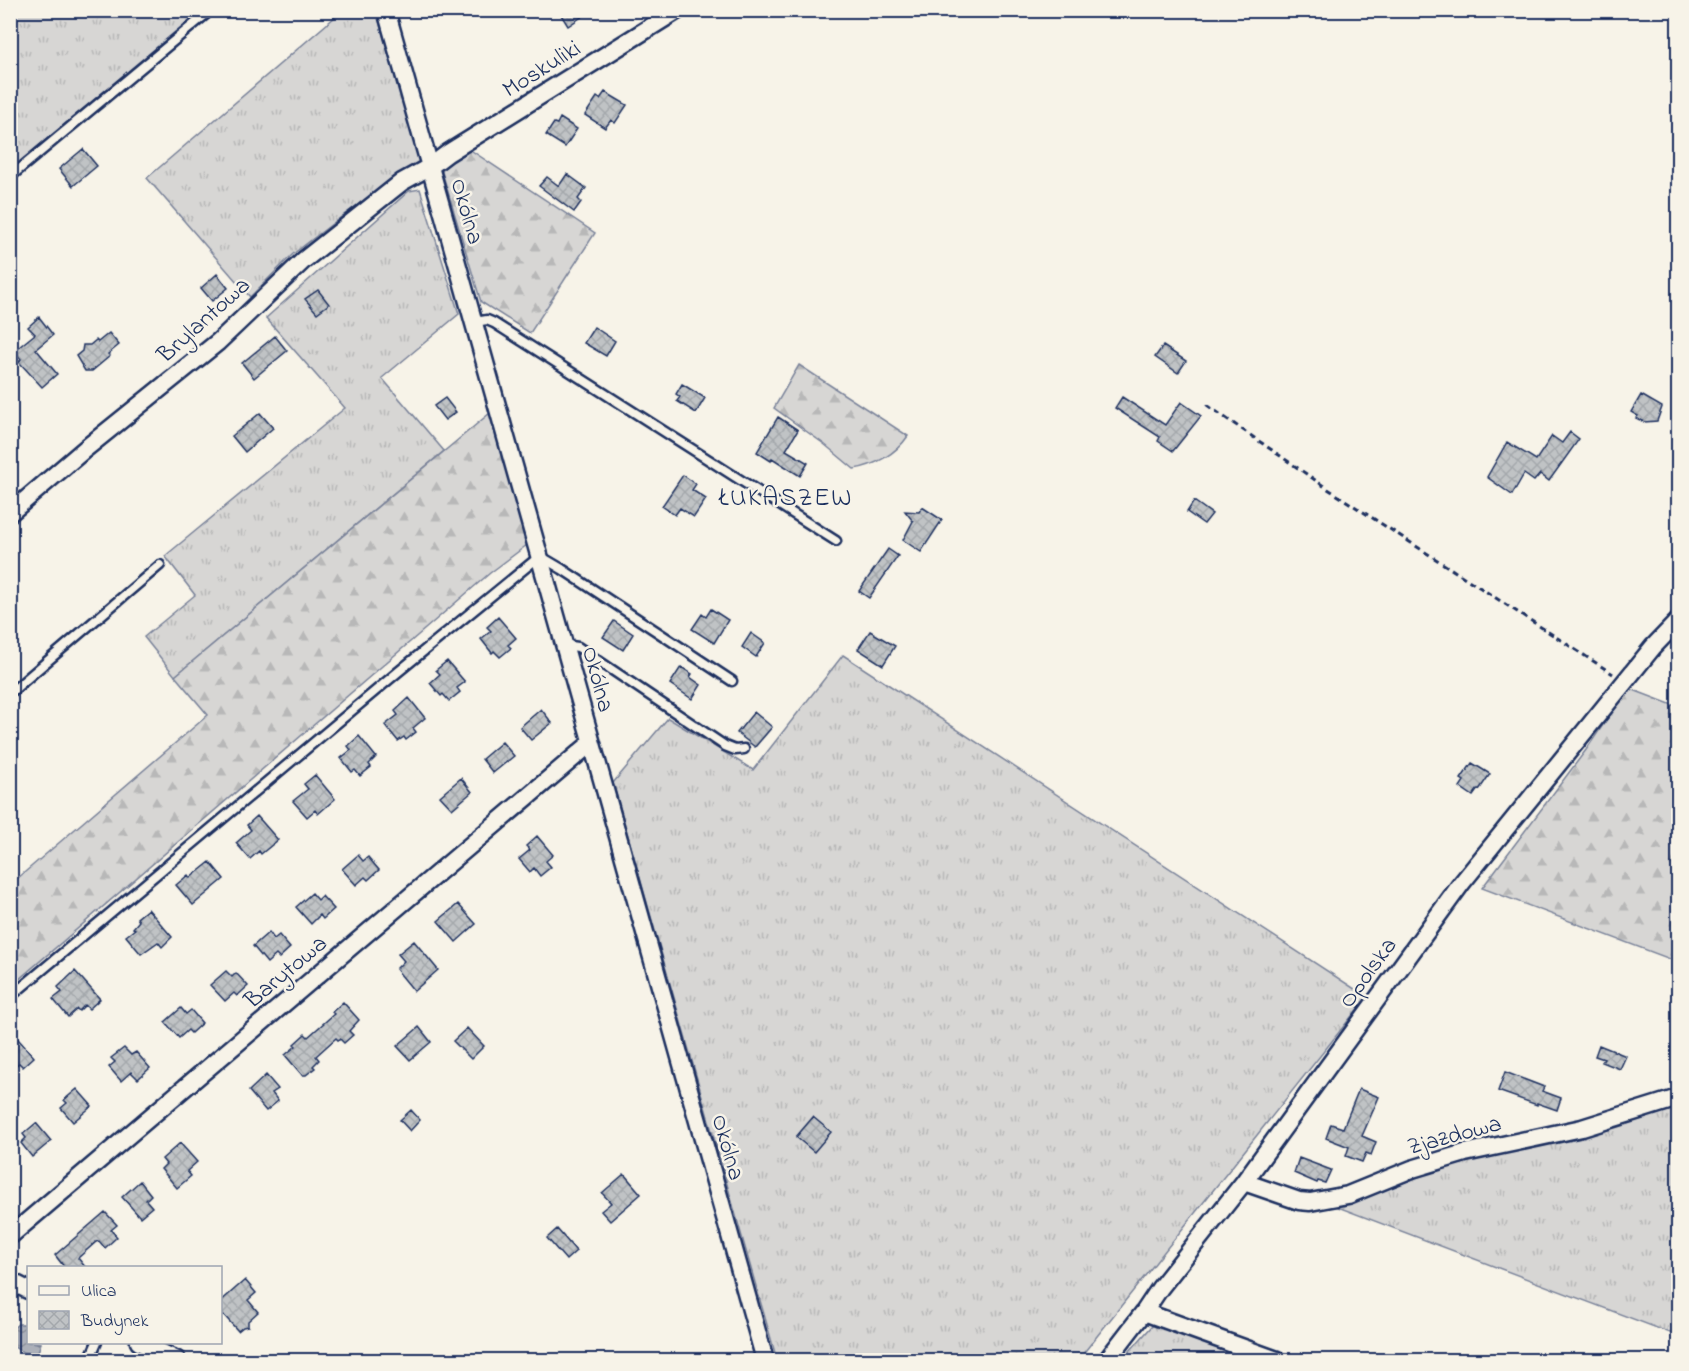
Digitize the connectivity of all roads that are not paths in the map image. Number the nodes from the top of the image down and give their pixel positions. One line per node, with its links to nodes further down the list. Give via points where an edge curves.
1 (211, 10): 5 (lane)
2 (386, 10): 4 (street, Okólna)
3 (678, 10): 4 (street, Moskuliki)
4 (431, 166): 6 (street, Okólna); 7 (street, Brylantowa, via 402,182 304,260 218,342)
5 (10, 177)
6 (475, 322): 8 (lane, via 494,323); 9 (street, Okólna)
7 (10, 513)
8 (836, 541)
9 (540, 556): 12 (street, Okólna); 13 (lane); 17 (lane)
10 (160, 565): 14 (lane)
11 (1678, 621): 19 (street, Opolska, via 1461,884)
12 (564, 645): 15 (street, Okólna); 16 (lane, via 578,647 725,746)
13 (732, 681)
14 (10, 693)
15 (591, 743): 20 (street, Barytowa); 28 (street, Okólna)
16 (744, 749)
17 (10, 997)
18 (1678, 1098): 19 (street, Zjazdowa, via 1582,1128 1412,1168 1348,1195 1299,1201)
19 (1244, 1182): 23 (street, Opolska)
20 (10, 1236)
21 (10, 1281): 22 (street)
22 (27, 1290)
23 (1144, 1312): 29 (street, Opolska); 30 (street)
24 (96, 1344): 26 (lane)
25 (143, 1344): 27 (street)
26 (89, 1360)
27 (177, 1360)
28 (765, 1360)
29 (1107, 1360)
30 (1277, 1360)

